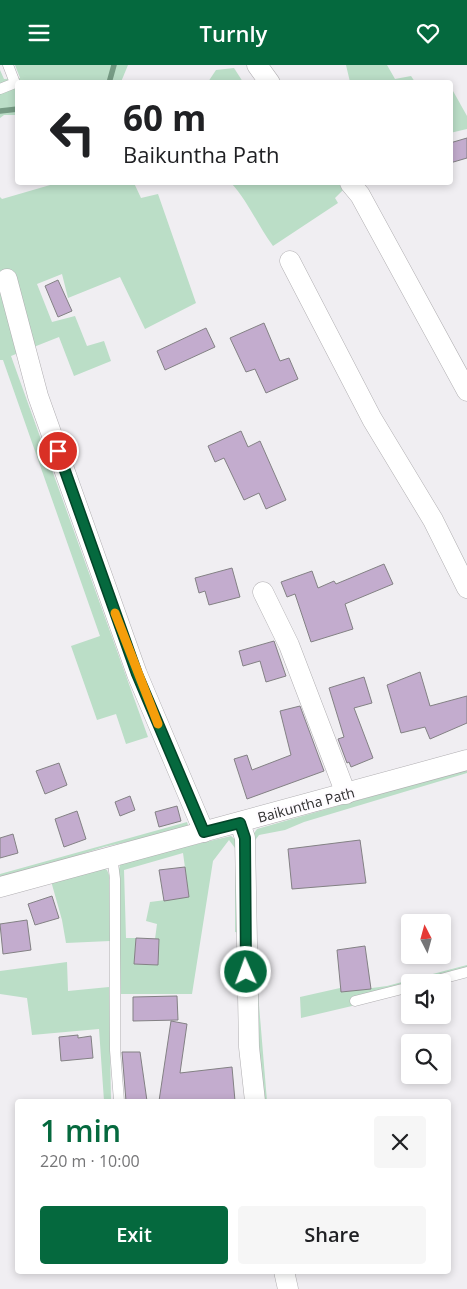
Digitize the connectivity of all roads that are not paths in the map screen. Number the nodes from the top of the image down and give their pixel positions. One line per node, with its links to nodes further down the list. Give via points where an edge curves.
1 (8, 65): 4 (lane, via 15,83)
2 (257, 65): 3 (street)
3 (268, 80)
4 (0, 89)
5 (352, 185): 8 (street)
6 (290, 261): 9 (street, via 372,419 433,520)
7 (7, 279): 14 (street, via 38,396 137,674)
8 (467, 391)
9 (467, 588)
10 (263, 592): 12 (street, via 289,645)
11 (467, 760): 12 (street, Baikuntha Path)
12 (346, 794): 13 (street, Baikuntha Path)
13 (240, 823): 14 (street, Baikuntha Path); 22 (street, via 245,838 248,1038)
14 (204, 832): 15 (street, Baikuntha Path)
15 (112, 855): 16 (street, Baikuntha Path); 21 (lane)
16 (0, 887)
17 (467, 972): 18 (lane)
18 (451, 976)
19 (401, 989): 20 (lane)
20 (355, 1001)
21 (119, 1099)
22 (255, 1099)
23 (285, 1274): 24 (street)
24 (288, 1289)

